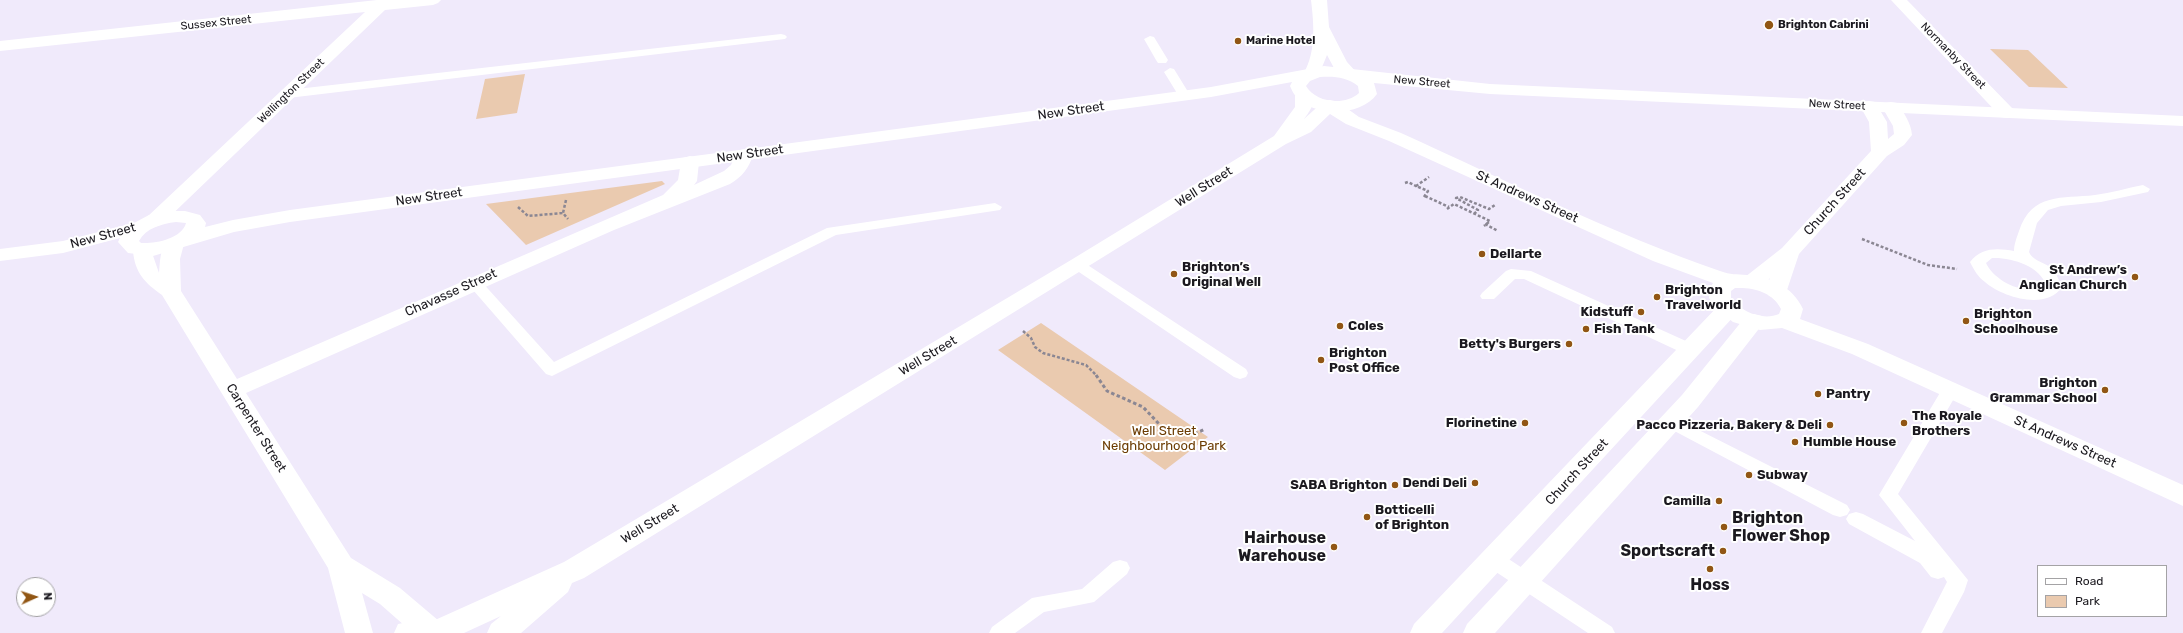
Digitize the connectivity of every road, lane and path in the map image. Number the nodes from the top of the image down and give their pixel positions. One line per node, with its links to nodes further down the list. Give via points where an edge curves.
1 (433, 0): 4 (street, Sussex Street)
2 (1319, 0): 5 (street)
3 (1899, 0): 22 (street, Normanby Street)
4 (383, 3): 8 (street, Sussex Street); 15 (street, Wellington Street)
5 (1322, 28): 11 (street, via 1318,64); 12 (street, via 1340,64)
6 (781, 37): 15 (lane)
7 (1150, 39): 9 (lane)
8 (0, 46)
9 (1162, 60)
10 (1170, 72): 17 (lane)
11 (1310, 74): 12 (street, New Street, via 1331,71); 14 (street, New Street); 16 (street, Well Street, via 1299,83)
12 (1351, 75): 13 (street, New Street); 18 (street, St Andrews Street, via 1366,84 1369,91)
13 (1490, 88): 18 (street, New Street, via 1390,92); 20 (street, New Street)
14 (1211, 92): 16 (street, New Street); 17 (street, New Street)
15 (288, 94): 32 (street, Wellington Street)
16 (1302, 94): 19 (street, via 1318,103); 25 (street, Well Street, via 1303,109)
17 (1184, 95): 28 (street, New Street)
18 (1364, 99): 19 (street, New Street, via 1346,106); 26 (street, St Andrews Street, via 1362,107 1367,114 1384,130)
19 (1331, 106): 24 (street, Well Street); 26 (street, St Andrews Street, via 1352,120)
20 (1869, 106): 21 (street, New Street); 27 (street, via 1878,122)
21 (1891, 107): 22 (street, New Street); 27 (street, Church Street, via 1902,126 1903,135)
22 (2007, 113): 23 (street, New Street)
23 (2183, 121)
24 (1305, 128): 25 (street, Well Street); 26 (street, via 1319,124 1341,125)
25 (1280, 140): 54 (street, Well Street)
26 (1401, 140): 60 (street, St Andrews Street, via 1660,257)
27 (1880, 152): 51 (street, Church Street)
28 (744, 155): 29 (street, New Street); 37 (street, Chavasse Street, via 741,164 732,174)
29 (690, 162): 31 (street, New Street); 37 (street, Chavasse Street, via 687,181)
30 (1431, 176): 34 (path)
31 (570, 179): 35 (street, New Street); 40 (path)
32 (196, 182): 43 (street, Wellington Street, via 183,205); 44 (street, Wellington Street)
33 (1406, 183): 34 (path)
34 (1415, 187): 41 (path, via 1428,191 1425,197 1448,208 1454,204)
35 (496, 188): 40 (path, via 528,216); 42 (street, New Street)
36 (2143, 189): 53 (lane, via 2094,199 2065,199 2044,206 2034,214 2026,230 2021,252)
37 (671, 198): 46 (street, Chavasse Street)
38 (1495, 205): 41 (path, via 1489,209 1460,197 1456,198 1478,210)
39 (995, 207): 57 (lane, via 832,231 552,370)
40 (562, 213): 46 (path)
41 (1474, 214): 45 (path, via 1490,221 1484,225)
42 (290, 216): 43 (street, New Street); 48 (street, New Street, via 233,226)
43 (188, 218): 44 (street, New Street, via 166,218); 48 (street, Wellington Street, via 196,223 195,228)
44 (149, 223): 49 (street, New Street); 50 (street, Wellington Street, via 130,237 128,242)
45 (1498, 231)
46 (583, 236): 57 (street, Chavasse Street)
47 (1862, 239): 55 (path, via 1928,265 1961,270)
48 (179, 242): 50 (street, New Street, via 153,250); 58 (street, via 170,259)
49 (63, 247): 50 (street, New Street); 52 (street, New Street)
50 (137, 248): 58 (street, Carpenter Street, via 150,277)
51 (1789, 252): 56 (street, Church Street); 59 (street, Church Street)
52 (0, 255)
53 (2025, 259): 55 (lane, via 1999,254 1985,255 1978,262); 55 (lane, via 2052,277 2054,287 2050,292 2037,294 2010,290 1991,281)
54 (1078, 265): 66 (lane); 75 (street, Well Street)
55 (1979, 269)
56 (1753, 282): 59 (street); 60 (street)
57 (475, 283): 67 (street, Chavasse Street)
58 (170, 291): 67 (street, Carpenter Street)
59 (1778, 291): 62 (street, via 1785,297)
60 (1726, 294): 63 (street, St Andrews Street); 65 (street, Church Street)
61 (1488, 296): 65 (lane, via 1511,274 1526,274)
62 (1788, 315): 63 (street, via 1776,323); 68 (street, St Andrews Street)
63 (1754, 322): 69 (street)
64 (1022, 331): 70 (path, via 1035,347 1044,353 1086,365 1107,391 1143,407 1162,427 1195,434)
65 (1691, 350): 72 (street, Church Street)
66 (1240, 373)
67 (232, 390): 73 (street, Carpenter Street)
68 (1950, 390): 71 (street, St Andrews Street); 77 (lane, via 1888,495 1958,580)
69 (1671, 422): 76 (street); 77 (lane, via 1927,557)
70 (1205, 429)
71 (2183, 496)
72 (1494, 560): 76 (lane); 82 (street, Church Street)
73 (341, 566): 78 (street, Carpenter Street, via 390,596); 79 (street, Carpenter Street)
74 (1120, 568): 81 (lane, via 1087,596 1039,604)
75 (574, 570): 78 (street, Well Street); 80 (street, Well Street)
76 (1525, 581): 83 (street); 84 (lane)
77 (1954, 592): 85 (lane)
78 (428, 632)
79 (359, 633)
80 (501, 633)
81 (998, 633)
82 (1424, 633)
83 (1477, 633)
84 (1605, 633)
85 (1931, 633)

